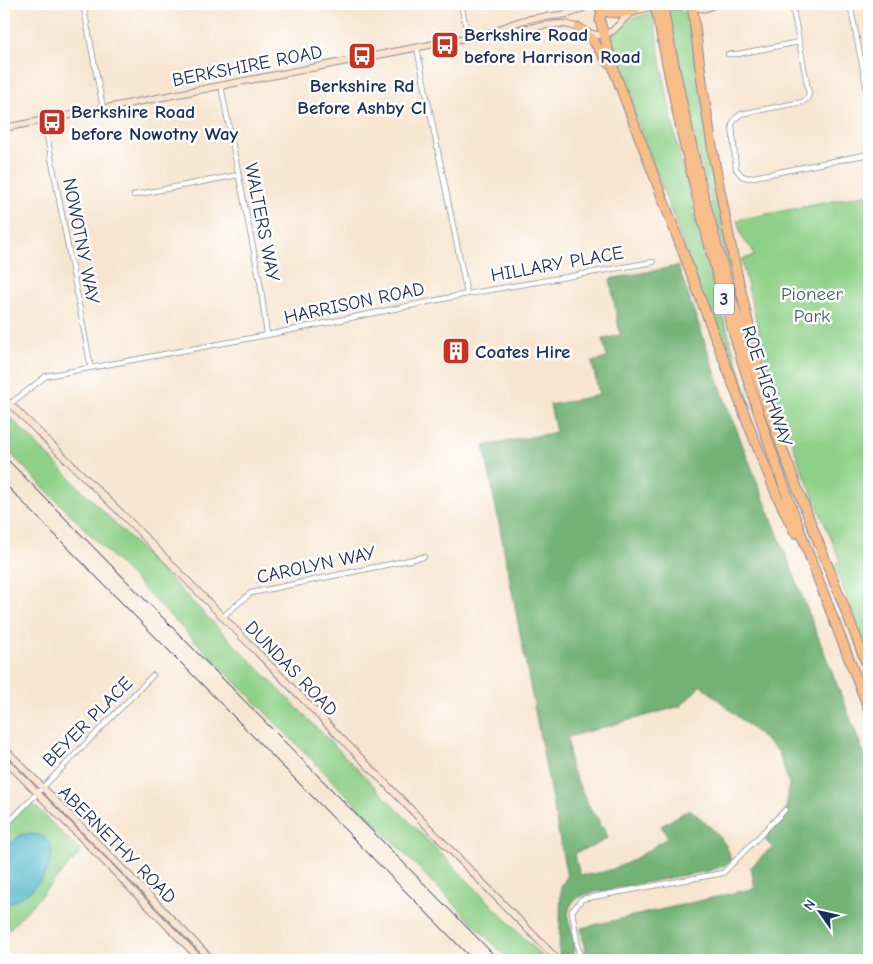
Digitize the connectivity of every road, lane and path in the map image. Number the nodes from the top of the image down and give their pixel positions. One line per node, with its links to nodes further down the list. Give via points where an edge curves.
1 (83, 4): 24 (street)
2 (461, 4): 17 (street)
3 (577, 4): 13 (main road)
4 (588, 4): 13 (main road, BERKSHIRE ROAD)
5 (655, 4): 11 (highway, ROE HIGHWAY / 3, bridge)
6 (715, 4): 10 (main road)
7 (792, 4): 18 (street)
8 (850, 4): 23 (street)
9 (603, 6): 12 (highway, via 612,13); 16 (highway, via 600,21)
10 (695, 7): 11 (main road); 35 (highway, via 694,27 724,217)
11 (666, 8): 12 (main road); 35 (highway, ROE HIGHWAY / 3, via 682,106 697,170 727,282); 38 (highway, ROE HIGHWAY / 3, via 684,147 720,285 755,402)
12 (635, 11): 16 (main road)
13 (565, 14): 15 (main road, BERKSHIRE ROAD, via 525,20)
14 (578, 28): 15 (main road, BERKSHIRE ROAD, via 560,24); 16 (main road, BERKSHIRE ROAD); 21 (highway, via 592,39)
15 (495, 31): 17 (main road, BERKSHIRE ROAD)
16 (603, 35): 21 (highway)
17 (468, 37): 19 (main road, BERKSHIRE ROAD)
18 (799, 42): 20 (street); 27 (street, via 809,94 807,99 741,114 735,119 732,126 736,169 749,178)
19 (417, 48): 22 (main road, BERKSHIRE ROAD); 31 (street)
20 (728, 54)
21 (615, 73): 38 (highway, via 759,451)
22 (221, 86): 24 (main road, BERKSHIRE ROAD); 28 (street, WALTERS WAY)
23 (869, 100)
24 (103, 108): 25 (main road, BERKSHIRE ROAD)
25 (44, 120): 26 (main road, BERKSHIRE ROAD); 33 (street, NOWOTNY WAY)
26 (4, 128)
27 (869, 154)
28 (238, 175): 29 (street); 32 (street, WALTERS WAY, via 260,282)
29 (134, 195)
30 (653, 262): 31 (street, HILLARY PLACE)
31 (467, 294): 32 (street, HARRISON ROAD)
32 (266, 335): 33 (street, HARRISON ROAD)
33 (91, 368): 36 (street, HARRISON ROAD, via 46,376)
34 (4, 398): 36 (main road, DUNDAS ROAD)
35 (765, 399): 40 (highway, ROE HIGHWAY / 3)
36 (10, 404): 39 (main road, DUNDAS ROAD)
37 (424, 558): 39 (street, CAROLYN WAY, via 251,593)
38 (816, 576): 42 (highway, ROE HIGHWAY / 3)
39 (222, 617): 50 (main road, DUNDAS ROAD)
40 (869, 670)
41 (153, 674): 45 (street, BEYER PLACE)
42 (869, 710)
43 (4, 748): 45 (main road, ABERNETHY ROAD)
44 (4, 759): 45 (main road, ABERNETHY ROAD)
45 (40, 791): 47 (street, BEYER PLACE); 48 (main road, ABERNETHY ROAD); 49 (main road, ABERNETHY ROAD)
46 (785, 810): 51 (street, via 723,873 582,899 572,911)
47 (4, 827)
48 (201, 960)
49 (212, 960)
50 (558, 960)
51 (578, 960)

